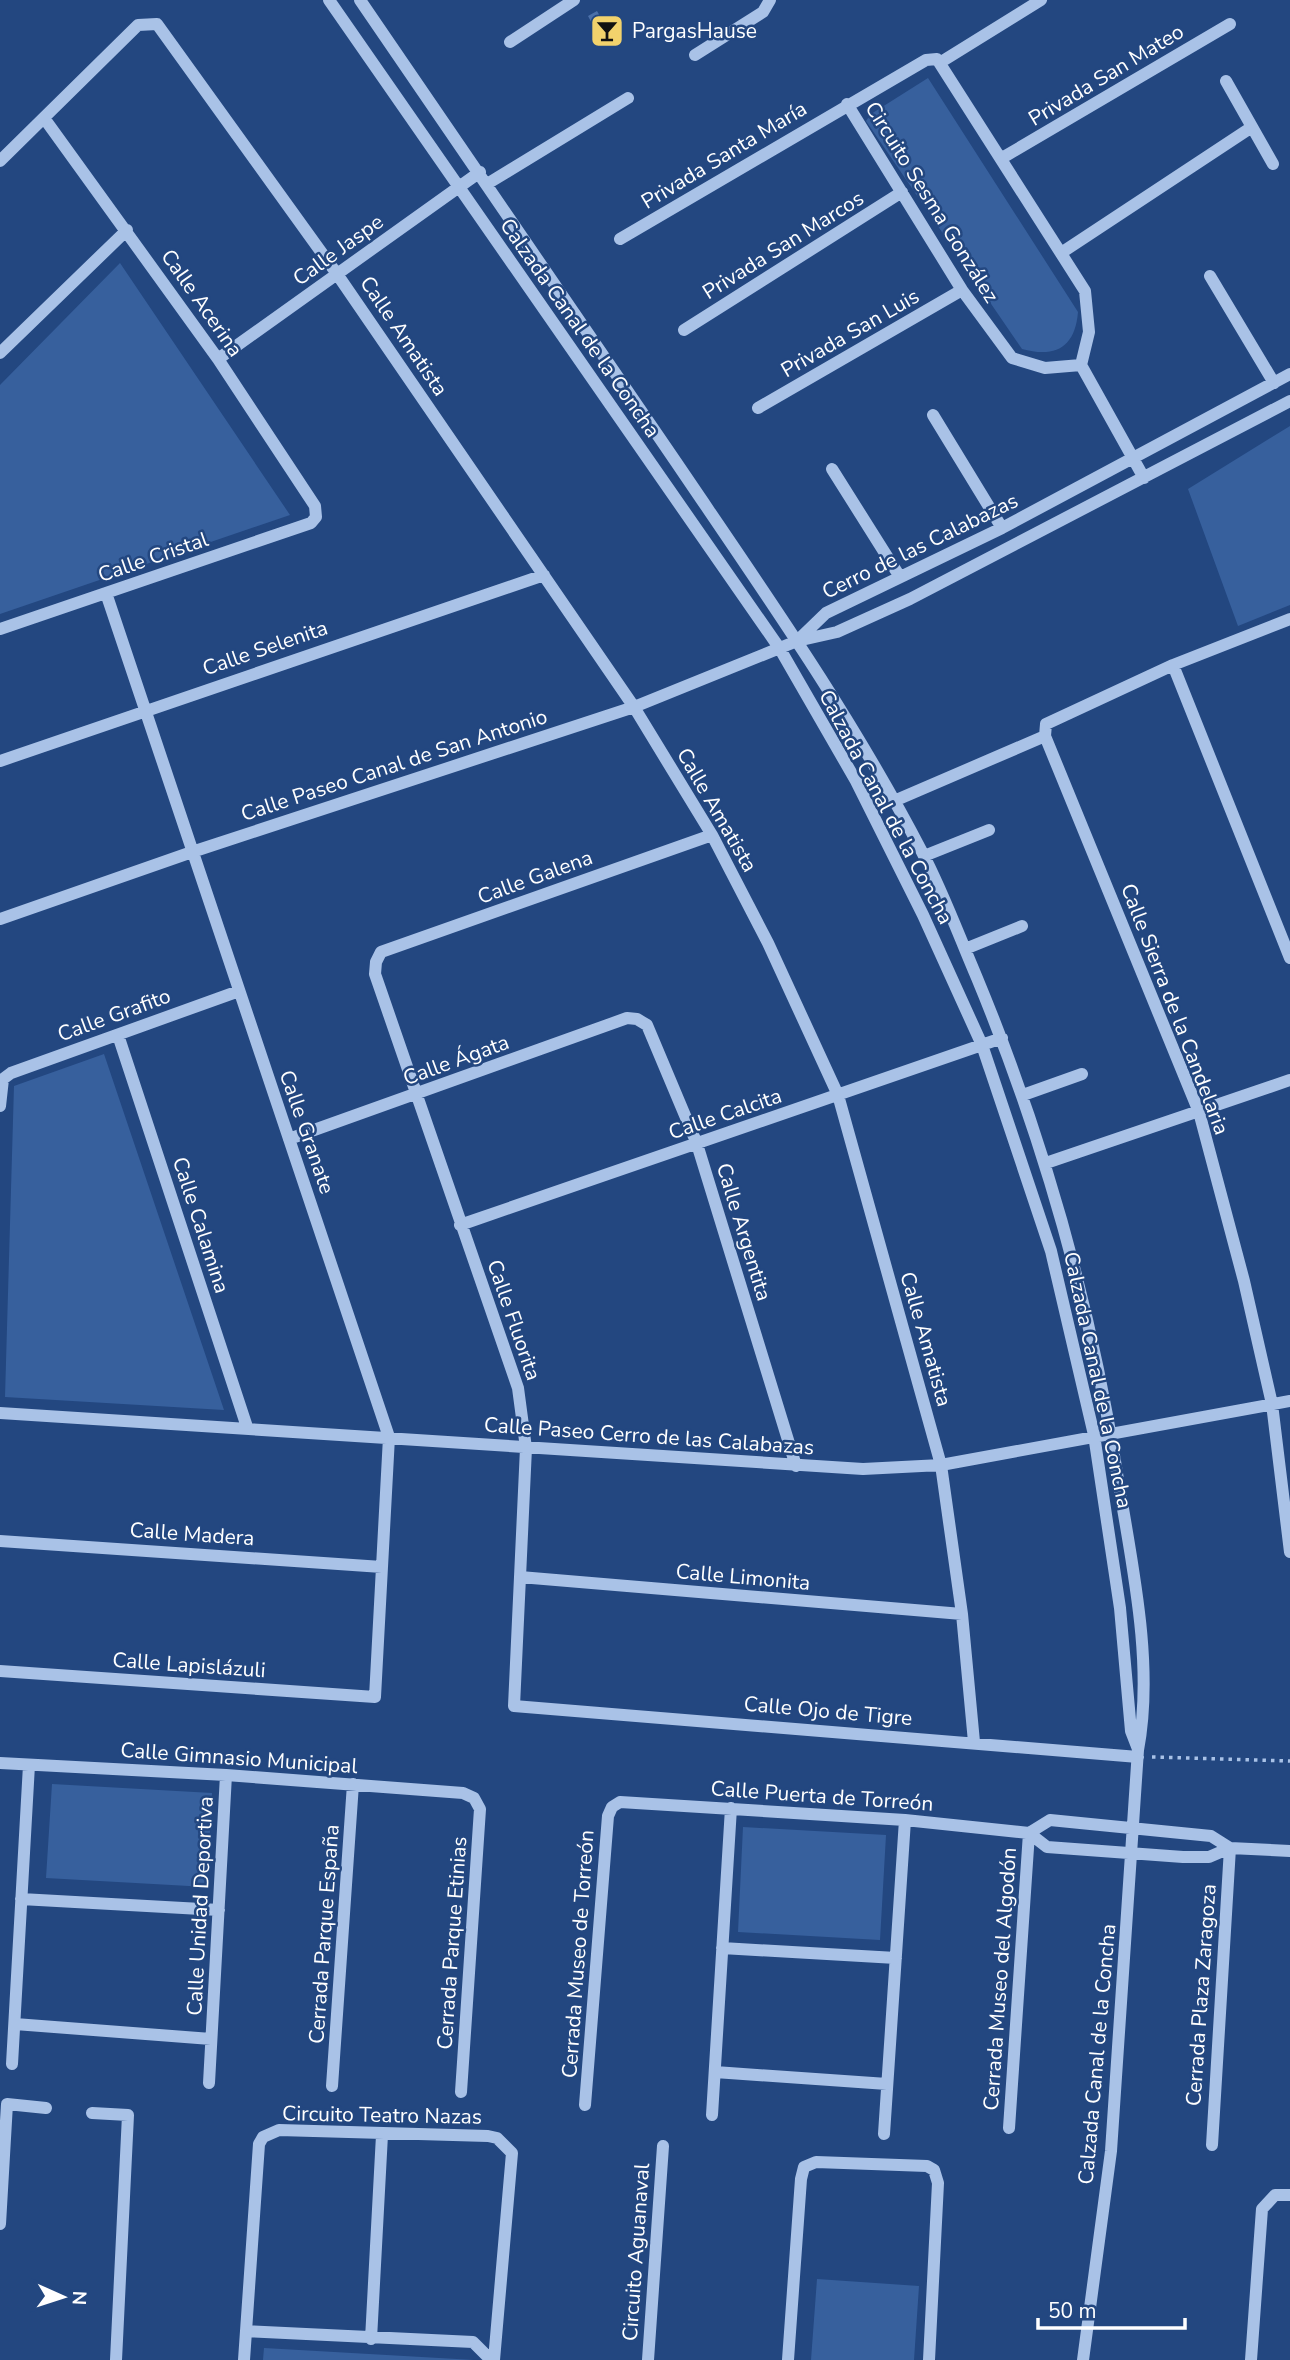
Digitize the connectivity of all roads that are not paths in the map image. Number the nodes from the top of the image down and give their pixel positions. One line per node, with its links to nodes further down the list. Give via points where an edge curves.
1 (329, 0): 20 (street, Calzada Canal de la Concha)
2 (360, 0): 18 (street, Calzada Canal de la Concha)
3 (574, 0): 7 (street)
4 (770, 0): 8 (street, via 763,12)
5 (1041, 0): 9 (street, Circuito Sesma González)
6 (1230, 24): 15 (street, Privada San Mateo)
7 (510, 42)
8 (695, 55)
9 (941, 62): 12 (street, Circuito Sesma González, via 926,60); 15 (street)
10 (1226, 81): 14 (street)
11 (628, 98): 19 (street)
12 (847, 104): 21 (street, Circuito Sesma González); 23 (street, Privada Santa María)
13 (44, 118): 16 (street); 22 (street, Calle Acerina); 25 (street, Calle Amatista, via 138,25 157,24)
14 (1252, 127): 17 (street); 24 (street)
15 (1002, 158): 24 (street)
16 (0, 161)
17 (1273, 164)
18 (480, 172): 19 (street, Calzada Canal de la Concha); 20 (street, Calle Jaspe)
19 (487, 184): 47 (street, Calzada Canal de la Concha)
20 (458, 187): 25 (street, Calle Jaspe); 48 (street, Calzada Canal de la Concha)
21 (902, 192): 27 (street, Circuito Sesma González); 28 (street, Privada San Marcos)
22 (127, 230): 29 (street); 30 (street, Calle Acerina)
23 (620, 239)
24 (1061, 253): 31 (street, via 1085,291 1089,311)
25 (337, 274): 30 (street, Calle Jaspe); 42 (street, Calle Amatista)
26 (1209, 276): 33 (street)
27 (962, 290): 31 (street, Circuito Sesma González, via 1012,358 1045,368); 35 (street, Privada San Luis)
28 (684, 330)
29 (0, 353)
30 (219, 359): 40 (street, Calle Acerina, via 315,506)
31 (1081, 365): 37 (street)
32 (1290, 374): 33 (street, Cerro de las Calabazas)
33 (1274, 383): 37 (street, Cerro de las Calabazas)
34 (1290, 401): 39 (street, Cerro de las Calabazas)
35 (758, 408)
36 (933, 415): 41 (street)
37 (1133, 459): 39 (street); 41 (street, Cerro de las Calabazas)
38 (832, 469): 43 (street)
39 (1144, 478): 47 (street, Cerro de las Calabazas, via 910,599 837,632)
40 (316, 517): 44 (street, Calle Cristal, via 311,523)
41 (1002, 528): 43 (street, Cerro de las Calabazas)
42 (544, 575): 50 (street, Calle Amatista); 51 (street, Calle Selenita)
43 (900, 577): 47 (street, Cerro de las Calabazas, via 826,612)
44 (106, 593): 46 (street, Calle Cristal); 51 (street, Calle Granate)
45 (1290, 620): 49 (street)
46 (0, 629)
47 (797, 641): 48 (street, Calle Paseo Canal de San Antonio); 54 (street, Calzada Canal de la Concha)
48 (780, 649): 50 (street, Calle Paseo Canal de San Antonio); 68 (street, Calzada Canal de la Concha, via 856,780)
49 (1173, 665): 52 (street, via 1046,724); 62 (street)
50 (634, 707): 56 (street, Calle Amatista); 57 (street, Calle Paseo Canal de San Antonio)
51 (144, 710): 53 (street, Calle Selenita); 57 (street, Calle Granate)
52 (1045, 736): 54 (street); 75 (street, Calle Sierra de la Candelaria)
53 (0, 761)
54 (894, 801): 58 (street, Calzada Canal de la Concha)
55 (989, 830): 58 (street)
56 (712, 835): 63 (street, Calle Galena, via 381,952); 72 (street, Calle Amatista)
57 (192, 852): 59 (street, Calle Paseo Canal de San Antonio); 64 (street, Calle Granate)
58 (924, 856): 61 (street, Calzada Canal de la Concha)
59 (0, 919)
60 (1022, 926): 61 (street)
61 (965, 948): 67 (street, Calzada Canal de la Concha)
62 (1290, 958)
63 (376, 962): 71 (street, Calle Fluorita, via 375,974)
64 (239, 991): 66 (street, Calle Grafito); 76 (street, Calle Granate)
65 (636, 1019): 71 (street, Calle Ágata, via 627,1018); 77 (street, Calle Argentita, via 647,1025)
66 (118, 1035): 74 (street, Calle Grafito, via 11,1073 4,1079); 83 (street, Calle Calamina)
67 (1002, 1038): 68 (street, Calle Calcita); 73 (street, Calzada Canal de la Concha)
68 (982, 1045): 72 (street, Calle Calcita); 85 (street, Calzada Canal de la Concha, via 1051,1251)
69 (1082, 1074): 73 (street)
70 (1290, 1080): 75 (street)
71 (417, 1094): 76 (street, Calle Ágata); 79 (street, Calle Fluorita)
72 (838, 1095): 77 (street, Calle Calcita); 88 (street, Calle Amatista)
73 (1023, 1095): 78 (street, Calzada Canal de la Concha)
74 (0, 1105)
75 (1199, 1112): 78 (street); 81 (street, Calle Sierra de la Candelaria)
76 (289, 1139): 86 (street, Calle Granate)
77 (697, 1144): 79 (street, Calle Calcita); 89 (street, Calle Argentita)
78 (1046, 1163): 84 (street, Calzada Canal de la Concha)
79 (460, 1225): 87 (street, Calle Fluorita, via 518,1388)
80 (1290, 1401): 81 (street, Calle Paseo Cerro de las Calabazas)
81 (1272, 1404): 84 (street, Calle Paseo Cerro de las Calabazas); 91 (street, Calle Sierra de la Candelaria)
82 (0, 1413): 83 (street, Calle Paseo Cerro de las Calabazas)
83 (247, 1427): 86 (street, Calle Paseo Cerro de las Calabazas)
84 (1110, 1432): 85 (street, Calle Paseo Cerro de las Calabazas); 99 (street, Calzada Canal de la Concha, via 1142,1658 1145,1704)
85 (1094, 1435): 88 (street, Calle Paseo Cerro de las Calabazas); 99 (street, Calzada Canal de la Concha, via 1121,1608 1131,1731)
86 (389, 1437): 87 (street, Calle Paseo Cerro de las Calabazas); 92 (street, Calle Granate)
87 (526, 1448): 89 (street, Calle Paseo Cerro de las Calabazas); 93 (street, Calle Fluorita)
88 (941, 1465): 89 (street, Calle Paseo Cerro de las Calabazas); 94 (street, Calle Amatista)
89 (796, 1466)
90 (0, 1541): 92 (street, Calle Madera)
91 (1290, 1552)
92 (382, 1567): 96 (street, Calle Granate)
93 (520, 1577): 94 (street, Calle Limonita); 97 (street, Calle Fluorita)
94 (962, 1614): 98 (street, Calle Amatista)
95 (0, 1671): 96 (street, Calle Lapislázuli)
96 (375, 1696)
97 (514, 1706): 98 (street, Calle Ojo de Tigre)
98 (974, 1742): 99 (street, Calle Ojo de Tigre)
99 (1138, 1753): 108 (street, Calzada Canal de la Concha)
100 (0, 1763): 101 (street, Calle Gimnasio Municipal)
101 (29, 1765): 102 (street, Calle Gimnasio Municipal); 113 (street)
102 (226, 1775): 103 (street, Calle Gimnasio Municipal); 114 (street, Calle Unidad Deportiva)
103 (353, 1784): 104 (street, Calle Gimnasio Municipal, via 463,1793); 123 (street, Cerrada Parque España)
104 (474, 1798): 124 (street, Cerrada Parque Etinias, via 480,1809)
105 (612, 1807): 106 (street, Calle Puerta de Torreón, via 632,1801); 125 (street, Cerrada Museo de Torreón)
106 (731, 1808): 107 (street, Calle Puerta de Torreón); 115 (street)
107 (905, 1820): 109 (street, Calle Puerta de Torreón); 116 (street)
108 (1134, 1827): 109 (street, Calle Puerta de Torreón, via 1050,1820); 110 (street, Calle Puerta de Torreón, via 1211,1836); 112 (street, Calzada Canal de la Concha)
109 (1029, 1832): 112 (street, Calle Puerta de Torreón, via 1047,1847); 129 (street, Cerrada Museo del Algodón)
110 (1230, 1848): 111 (street, Calle Puerta de Torreón); 112 (street, Calle Puerta de Torreón, via 1209,1857); 132 (street, Cerrada Plaza Zaragoza)
111 (1290, 1851)
112 (1132, 1853): 144 (street, Calzada Canal de la Concha, via 1111,2151)
113 (22, 1899): 114 (street); 117 (street)
114 (219, 1910): 118 (street, Calle Unidad Deportiva)
115 (722, 1948): 116 (street); 120 (street)
116 (895, 1958): 122 (street)
117 (15, 2024): 118 (street, Calle Unidad Deportiva); 119 (street)
118 (211, 2039): 121 (street, Calle Unidad Deportiva)
119 (12, 2064)
120 (715, 2072): 122 (street); 128 (street)
121 (209, 2083)
122 (887, 2084): 130 (street)
123 (332, 2086)
124 (461, 2092)
125 (585, 2105)
126 (46, 2108): 135 (street, via 7,2104)
127 (92, 2113): 138 (street, via 128,2115)
128 (712, 2115)
129 (1009, 2128)
130 (884, 2134)
131 (382, 2135): 136 (street, Circuito Teatro Nazas, via 279,2130 263,2137); 137 (street); 140 (street, Circuito Teatro Nazas, via 488,2136 497,2138 512,2153)
132 (1212, 2145)
133 (663, 2146): 141 (street, Circuito Aguanaval)
134 (1290, 2195): 145 (street, via 1275,2195 1262,2209)
135 (0, 2224)
136 (246, 2331): 137 (street); 139 (street, Circuito Teatro Nazas)
137 (370, 2339): 140 (street, via 473,2342)
138 (116, 2360)
139 (244, 2360)
140 (493, 2360)
141 (649, 2360)
142 (788, 2360): 143 (street, via 801,2179 804,2167 816,2162 927,2166 934,2170 939,2183)
143 (929, 2360)
144 (1083, 2360)
145 (1251, 2360)

